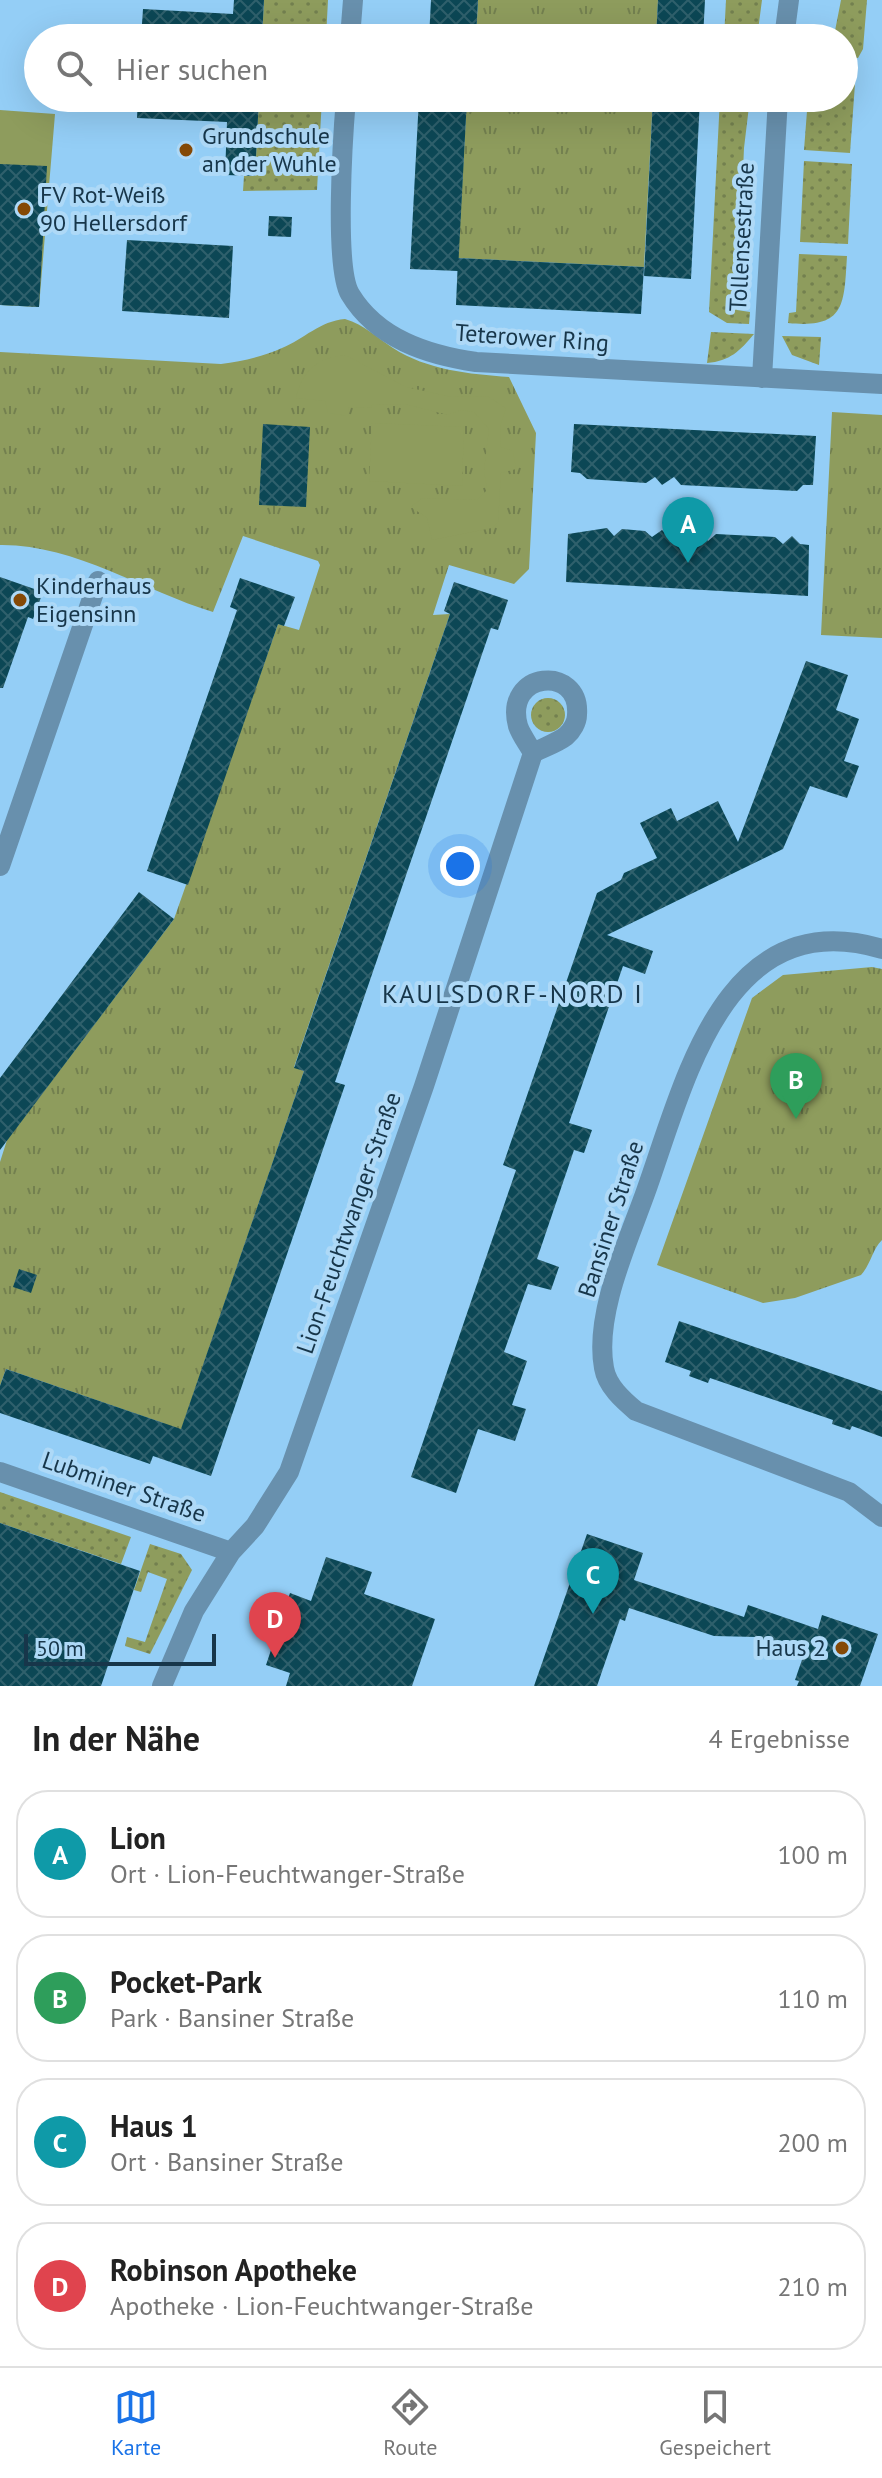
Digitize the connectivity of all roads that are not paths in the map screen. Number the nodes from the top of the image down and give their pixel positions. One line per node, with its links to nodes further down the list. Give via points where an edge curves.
1 (353, 0): 3 (street)
2 (789, 0): 4 (street)
3 (351, 24)
4 (786, 24)
5 (345, 112): 7 (street, Teterower Ring, via 341,164 348,292 368,318 390,333 438,357 476,362)
6 (777, 112): 7 (street, Tollensestraße)
7 (762, 378): 8 (street, Teterower Ring)
8 (882, 384)
9 (98, 581): 11 (street)
10 (533, 753): 15 (street, Lion-Feuchtwanger-Straße, via 289,1472 255,1526)
11 (0, 866)
12 (882, 949): 14 (street, Bansiner Straße, via 853,940 799,946 767,963 720,1005 688,1072 615,1277 602,1351 604,1372 636,1411 849,1492)
13 (0, 1472): 15 (street, Lubminer Straße)
14 (882, 1517)
15 (231, 1552): 16 (street, Lion-Feuchtwanger-Straße, via 194,1611)
16 (162, 1686)

